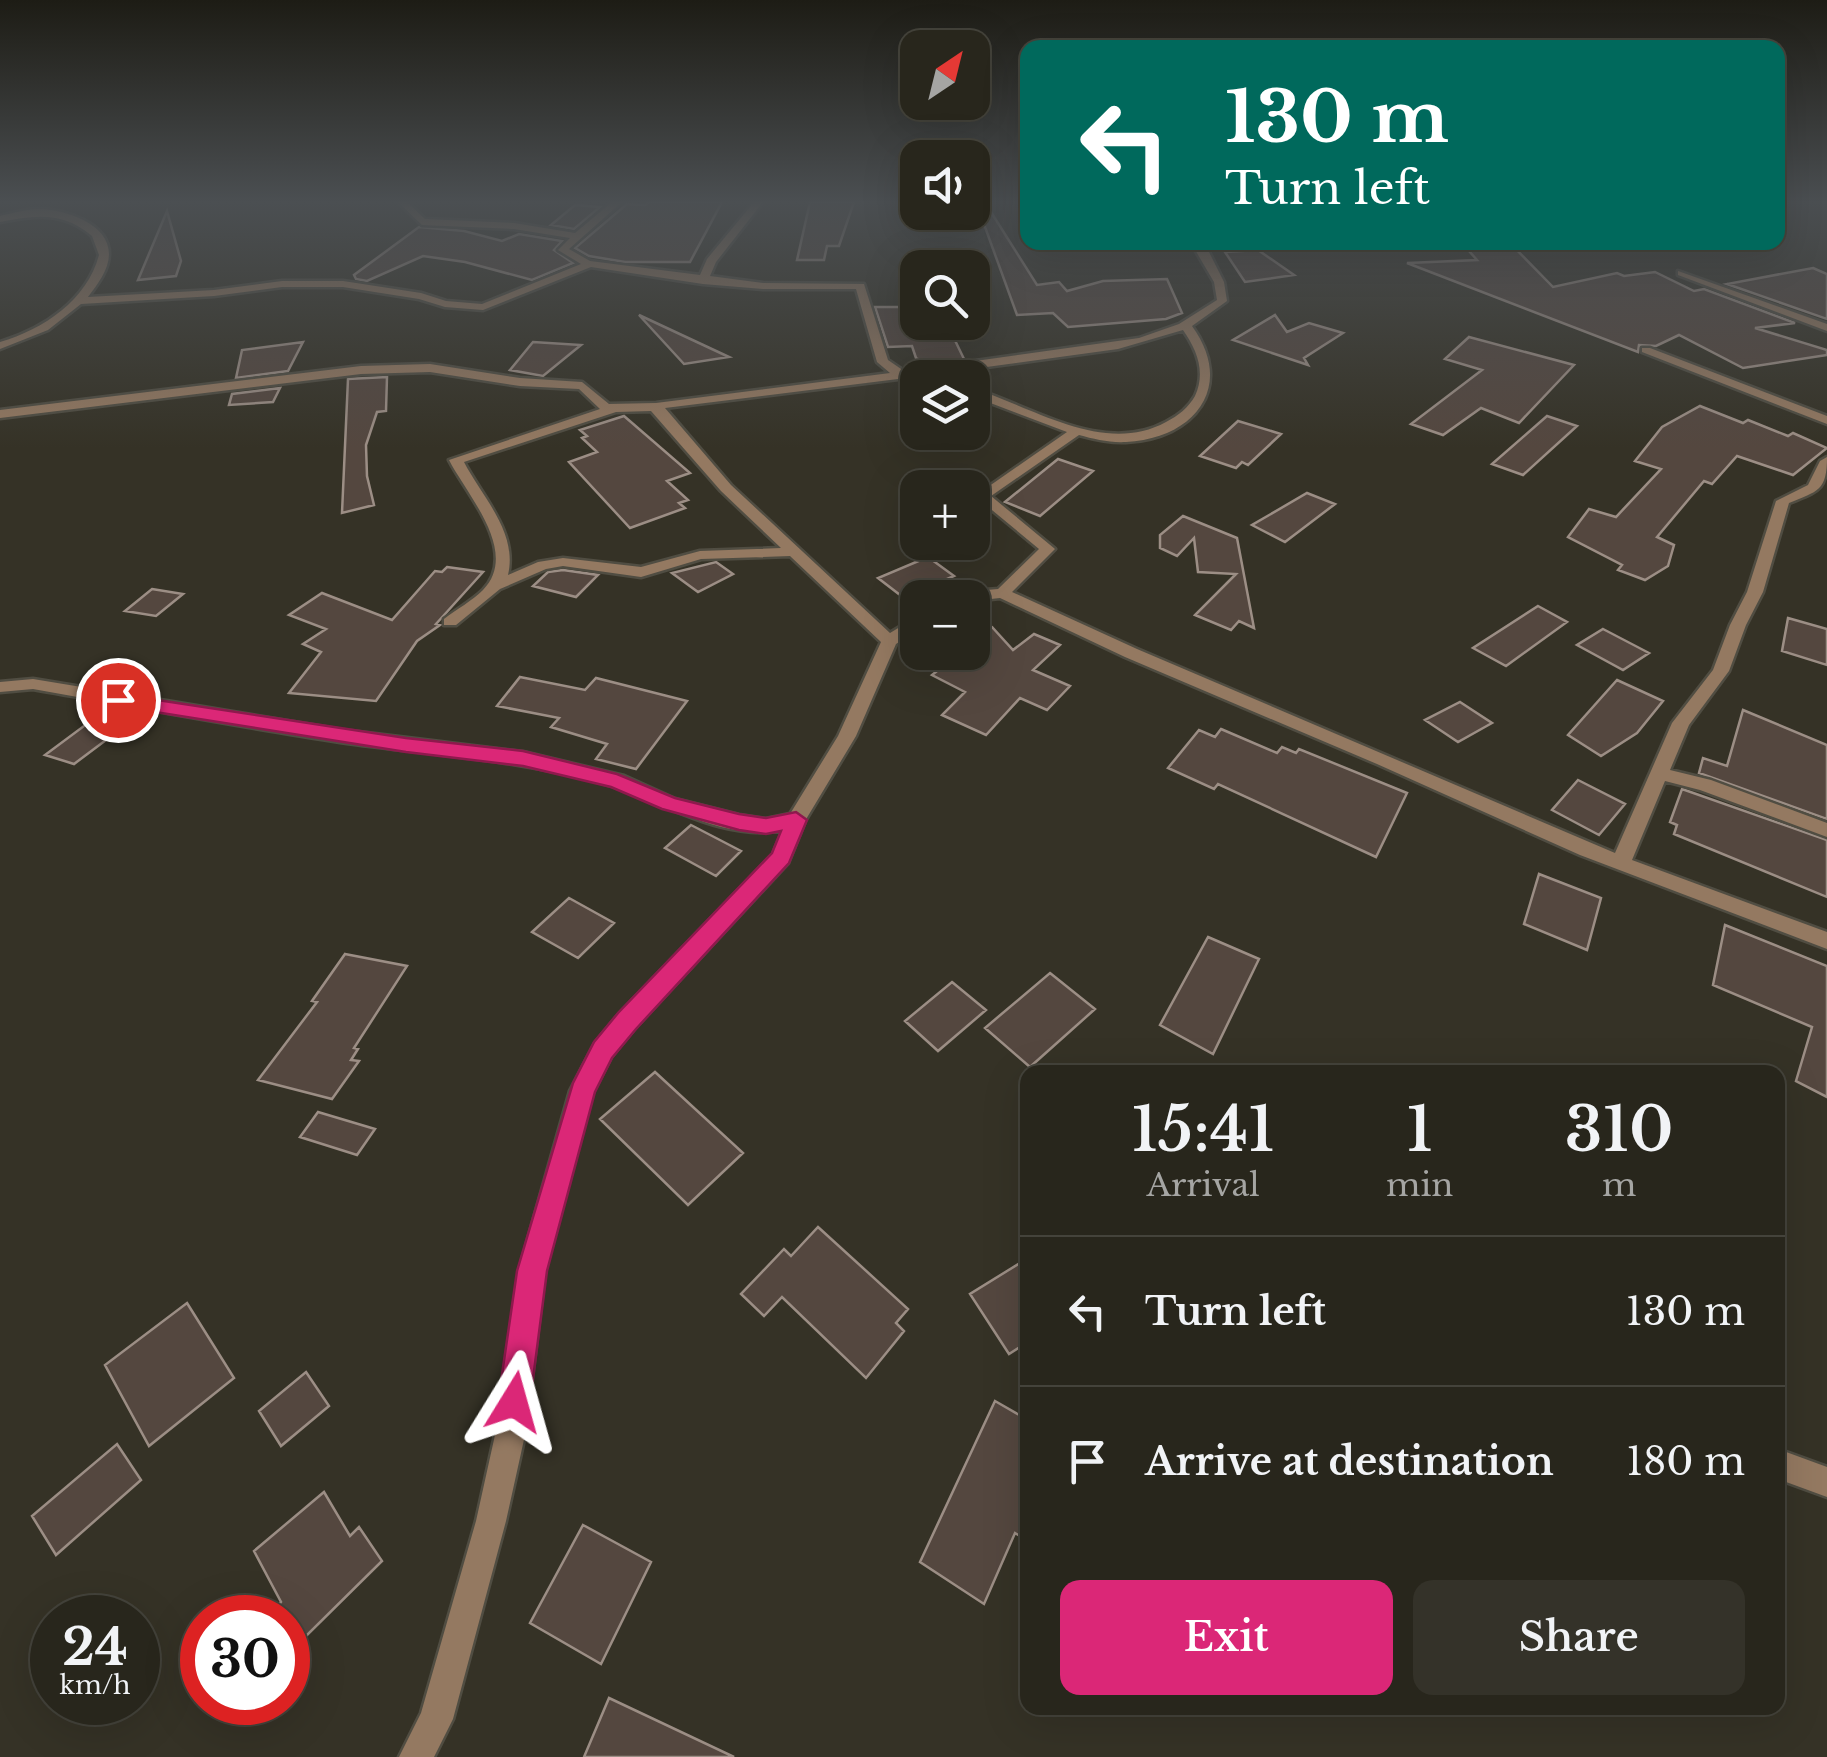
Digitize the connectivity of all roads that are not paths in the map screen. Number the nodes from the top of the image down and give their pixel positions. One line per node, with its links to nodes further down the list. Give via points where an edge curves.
1 (89, 284): 6 (street)
2 (540, 284): 6 (street, via 483,306 342,284)
3 (739, 284): 14 (street, via 860,286 882,362)
4 (1219, 284): 8 (street, via 1222,301)
5 (1707, 284): 7 (street)
6 (76, 301): 11 (street, via 29,338)
7 (1787, 316): 9 (street); 10 (street)
8 (1186, 326): 13 (street, via 1114,347); 21 (street, via 1209,367 1204,392 1190,409 1137,437 1110,439)
9 (1827, 328)
10 (1827, 342)
11 (0, 346)
12 (1646, 350): 20 (street)
13 (990, 366)
14 (900, 374)
15 (900, 377): 17 (street)
16 (990, 398): 21 (street)
17 (656, 407): 18 (street); 23 (street)
18 (612, 409): 19 (street, via 582,386 430,368 361,370); 24 (street, via 456,460 499,536 502,565)
19 (0, 414)
20 (1827, 420)
21 (1078, 430): 25 (street, via 982,496 1048,549)
22 (1827, 461): 31 (street, via 1814,488 1783,501 1721,671 1681,723)
23 (792, 552): 24 (street, via 700,555 641,572 563,562); 29 (street)
24 (495, 586): 27 (street)
25 (1002, 593): 26 (street); 34 (street)
26 (990, 594)
27 (450, 622)
28 (900, 634): 29 (street)
29 (890, 641): 32 (street, via 847,736)
30 (0, 686): 32 (street, via 34,684 342,736 523,758 739,822)
31 (1657, 773): 33 (street); 34 (street)
32 (796, 820): 38 (street, via 781,858 627,1021 582,1091 532,1271 492,1521 436,1719)
33 (1827, 830)
34 (1620, 864): 35 (street)
35 (1827, 942)
36 (1785, 1467): 37 (street)
37 (1827, 1482)
38 (416, 1757)

